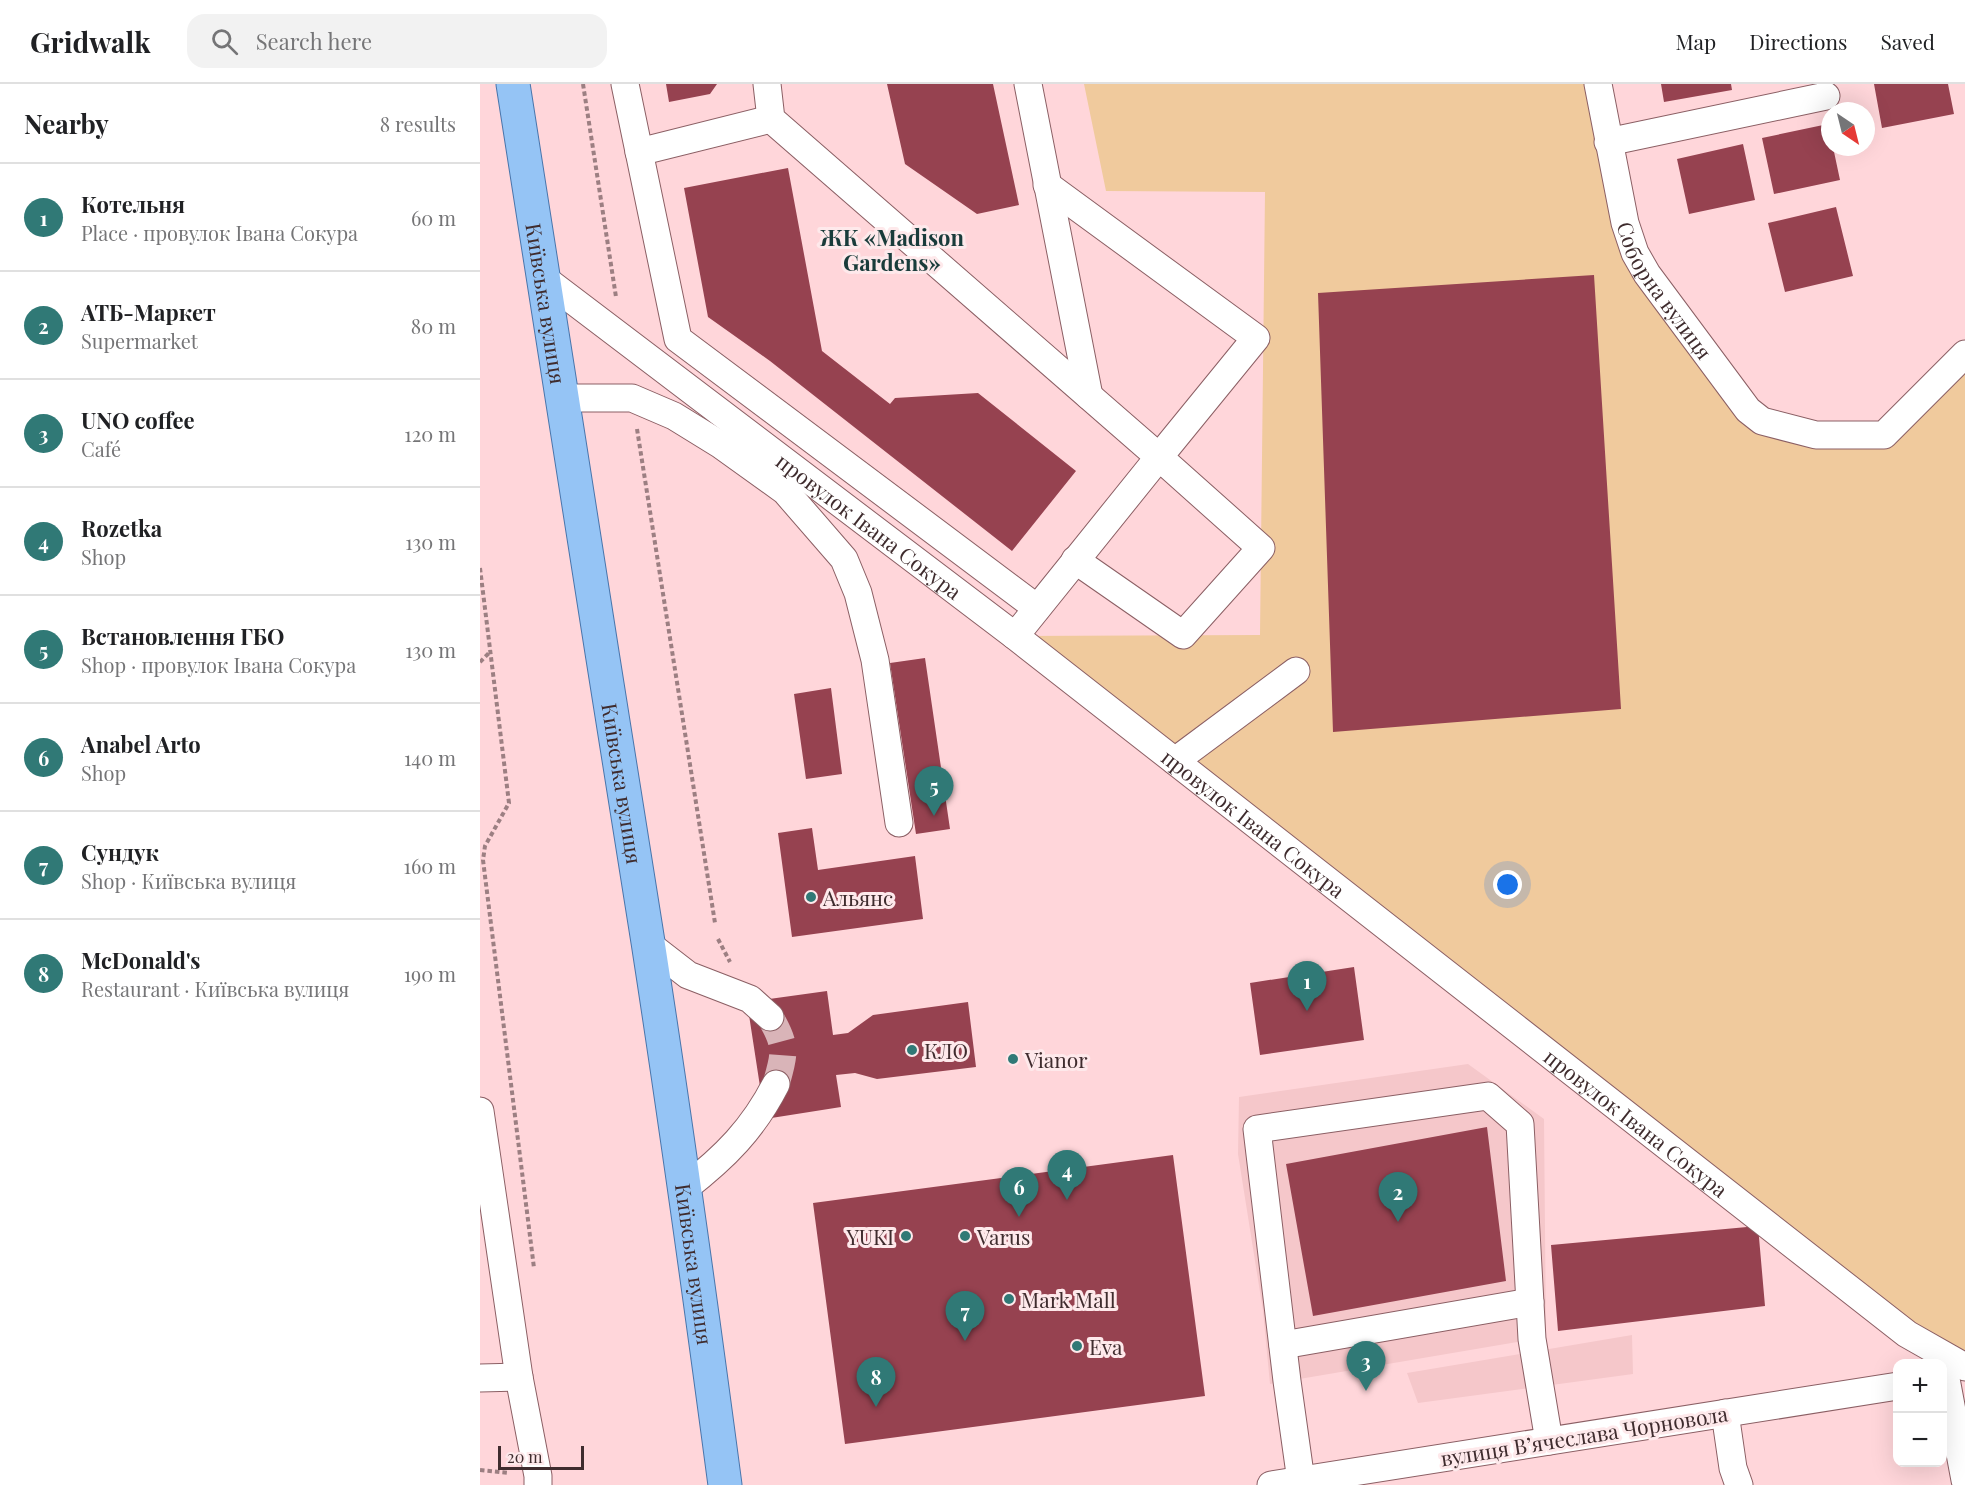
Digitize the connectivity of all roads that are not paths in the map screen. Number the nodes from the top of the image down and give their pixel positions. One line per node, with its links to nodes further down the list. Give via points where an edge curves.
1 (513, 84): 11 (main road, Київська вулиця)
2 (626, 84): 9 (street)
3 (767, 84): 7 (street)
4 (1028, 84): 10 (street)
5 (1598, 84): 8 (street, Соборна вулиця)
6 (1826, 96): 8 (street)
7 (771, 119): 9 (street); 13 (street)
8 (1608, 142): 12 (street, Соборна вулиця, via 1635,253 1749,410 1762,421 1816,435 1884,435)
9 (639, 152): 17 (street, via 678,339)
10 (1047, 184): 13 (street); 15 (street, via 1256,338)
11 (542, 277): 14 (main road, Київська вулиця); 18 (street, провулок Івана Сокура)
12 (1965, 354)
13 (1089, 396): 15 (street)
14 (560, 398): 21 (street, via 632,398 674,416 785,491 844,559 858,593 875,660); 22 (main road, Київська вулиця)
15 (1159, 457): 16 (street); 16 (street, via 1261,548 1183,635)
16 (1075, 560): 17 (street)
17 (1037, 608): 18 (street)
18 (1015, 636): 20 (street, провулок Івана Сокура)
19 (1296, 671): 20 (street)
20 (1175, 761): 29 (street, провулок Івана Сокура)
21 (899, 823)
22 (648, 944): 23 (street, via 688,975 750,999); 26 (main road, Київська вулиця)
23 (770, 1017)
24 (776, 1084): 26 (street, via 750,1128)
25 (480, 1111): 30 (street)
26 (685, 1188): 38 (main road, Київська вулиця)
27 (1530, 1302): 28 (street); 28 (street, via 1520,1124 1488,1096 1257,1129); 34 (street, via 1532,1339)
28 (1283, 1345): 37 (street)
29 (1955, 1375): 36 (street)
30 (519, 1377): 31 (street); 35 (street, via 538,1476)
31 (480, 1378)
32 (1893, 1387): 33 (street, вулиця Вʼячеслава Чорновола)
33 (1725, 1413): 34 (street, вулиця Вʼячеслава Чорновола); 40 (street)
34 (1549, 1441): 37 (street, вулиця Вʼячеслава Чорновола)
35 (527, 1479)
36 (1965, 1480)
37 (1307, 1482): 39 (street, вулиця Вʼячеслава Чорновола)
38 (725, 1485)
39 (1271, 1485)
40 (1739, 1485)

